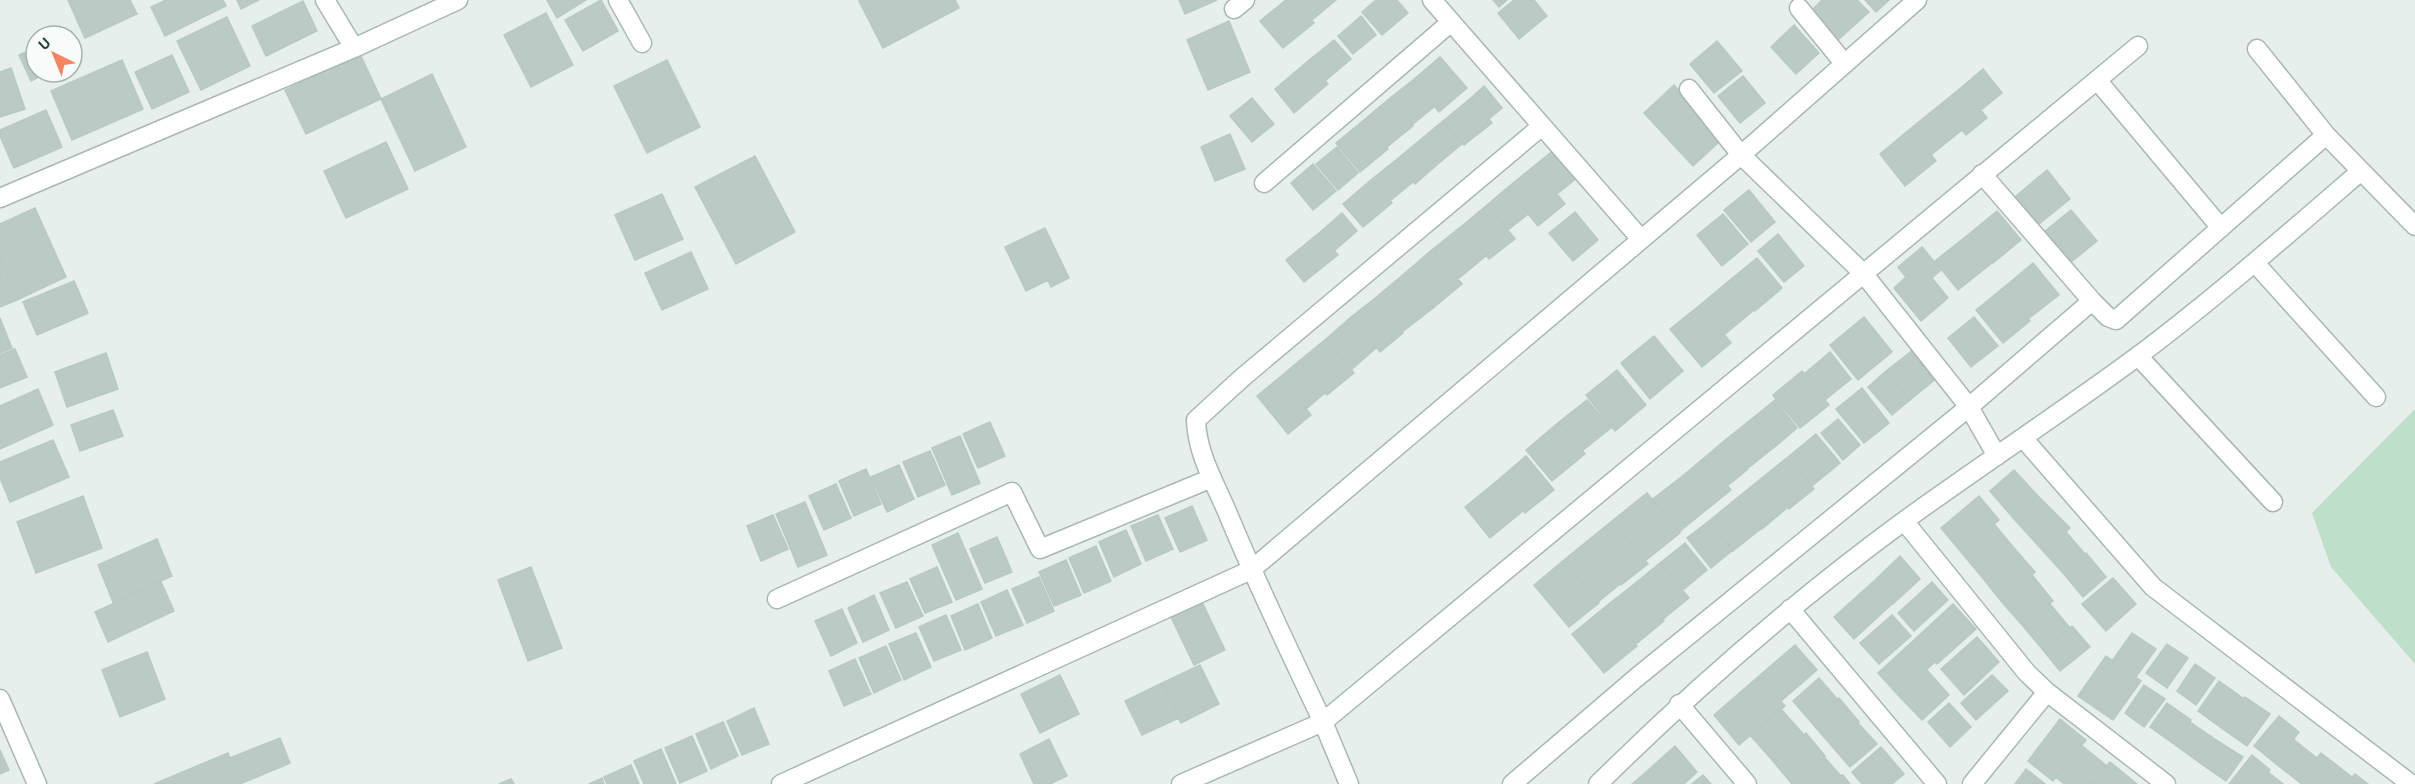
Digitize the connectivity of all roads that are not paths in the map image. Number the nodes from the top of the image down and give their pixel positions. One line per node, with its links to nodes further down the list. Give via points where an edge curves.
1 (325, 0): 10 (street)
2 (458, 0): 10 (street)
3 (618, 0): 8 (street)
4 (1432, 0): 7 (street)
5 (1917, 0): 12 (street)
6 (1799, 8): 12 (street)
7 (1450, 23): 15 (street); 20 (street)
8 (642, 43)
9 (2138, 46): 13 (street)
10 (354, 48): 21 (street)
11 (2258, 49): 16 (street)
12 (1844, 63): 17 (street)
13 (2097, 80): 19 (street); 23 (street)
14 (1689, 89): 17 (street)
15 (1542, 126): 24 (street); 33 (street, via 1196,420 1197,441)
16 (2326, 135): 18 (street); 23 (street)
17 (1740, 155): 24 (street); 26 (street)
18 (2361, 171): 22 (street); 25 (street)
19 (1983, 174): 26 (street); 27 (street)
20 (1264, 183)
21 (0, 198)
22 (2415, 226)
23 (2221, 228): 27 (street, via 2116,320)
24 (1640, 238): 36 (street)
25 (2255, 263): 28 (street); 29 (street)
26 (1863, 273): 30 (street); 42 (street)
27 (2092, 301): 30 (street)
28 (2138, 356): 31 (street); 34 (street)
29 (2376, 397)
30 (1969, 407): 32 (street); 48 (street)
31 (2023, 438): 32 (street); 54 (street, via 2153,587)
32 (1997, 456): 35 (street)
33 (1212, 478): 36 (street); 37 (street, via 1040,549 1012,492)
34 (2272, 502)
35 (1904, 521): 38 (street); 39 (street, via 2027,673)
36 (1251, 570): 42 (street); 43 (street)
37 (777, 599)
38 (1790, 609): 41 (street); 51 (street)
39 (2047, 692): 52 (street); 53 (street)
40 (0, 699): 44 (street)
41 (1679, 704): 49 (street); 50 (street)
42 (1323, 722): 46 (street); 47 (street)
43 (820, 776): 45 (street)
44 (37, 784)
45 (781, 784)
46 (1181, 784)
47 (1349, 784)
48 (1512, 784)
49 (1598, 784)
50 (1747, 784)
51 (1937, 784)
52 (1972, 784)
53 (2166, 784)
54 (2411, 784)

